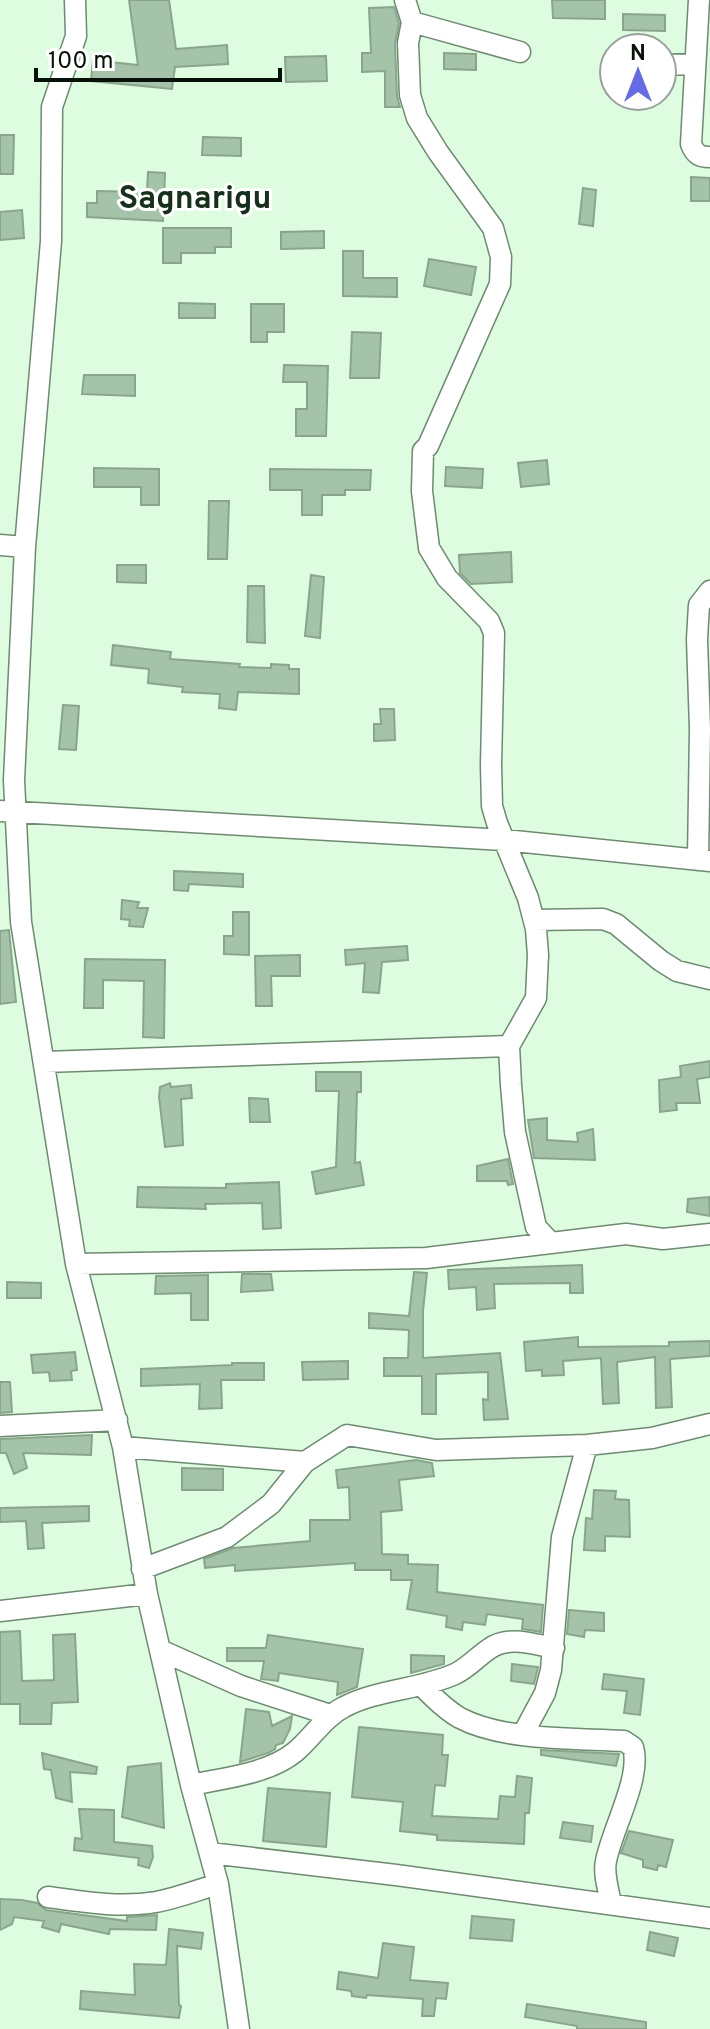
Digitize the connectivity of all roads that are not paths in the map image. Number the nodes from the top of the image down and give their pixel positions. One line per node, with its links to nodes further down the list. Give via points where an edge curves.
1 (75, 0): 10 (street, via 76,36 52,107 51,241)
2 (405, 0): 4 (street)
3 (699, 0): 6 (street)
4 (412, 22): 5 (street); 13 (street, via 410,95 417,118 493,228 501,257 500,284 423,451 422,491 429,548 447,578 493,628 492,806)
5 (520, 52)
6 (695, 64): 7 (street); 8 (street, via 691,144 694,152)
7 (678, 65)
8 (710, 157)
9 (0, 545): 10 (street)
10 (25, 547): 12 (street)
11 (710, 591): 14 (street, via 699,605 697,639)
12 (8, 812): 13 (street); 18 (street)
13 (504, 840): 14 (street); 15 (street)
14 (704, 861)
15 (534, 920): 16 (street, via 603,919 677,971); 17 (street, via 536,998)
16 (710, 979)
17 (509, 1046): 18 (street); 20 (street, via 521,1161 536,1227)
18 (45, 1062): 21 (street)
19 (710, 1234): 20 (street, via 663,1239 626,1234)
20 (551, 1243): 21 (street, via 426,1258)
21 (76, 1264): 22 (street)
22 (117, 1420): 24 (street); 26 (street)
23 (710, 1424): 25 (street, via 652,1438)
24 (0, 1426)
25 (587, 1445): 27 (street, via 436,1450 347,1435); 31 (street, via 562,1537)
26 (123, 1447): 27 (street); 28 (street)
27 (305, 1462): 28 (street, via 271,1504 227,1537)
28 (142, 1569): 29 (street)
29 (147, 1594): 30 (street); 32 (street)
30 (0, 1611)
31 (554, 1648): 33 (street, via 506,1641 465,1668); 35 (street, via 545,1693)
32 (160, 1650): 34 (street, via 241,1686); 36 (street)
33 (422, 1686): 34 (street, via 359,1700); 35 (street, via 461,1719)
34 (330, 1715): 36 (street, via 292,1755 246,1773)
35 (523, 1734): 40 (street, via 624,1741 633,1747 630,1784 605,1865)
36 (191, 1785): 37 (street)
37 (210, 1853): 38 (street); 40 (street)
38 (218, 1884): 39 (street, via 143,1903); 42 (street)
39 (48, 1897)
40 (611, 1904): 41 (street)
41 (710, 1918)
42 (239, 2029)

